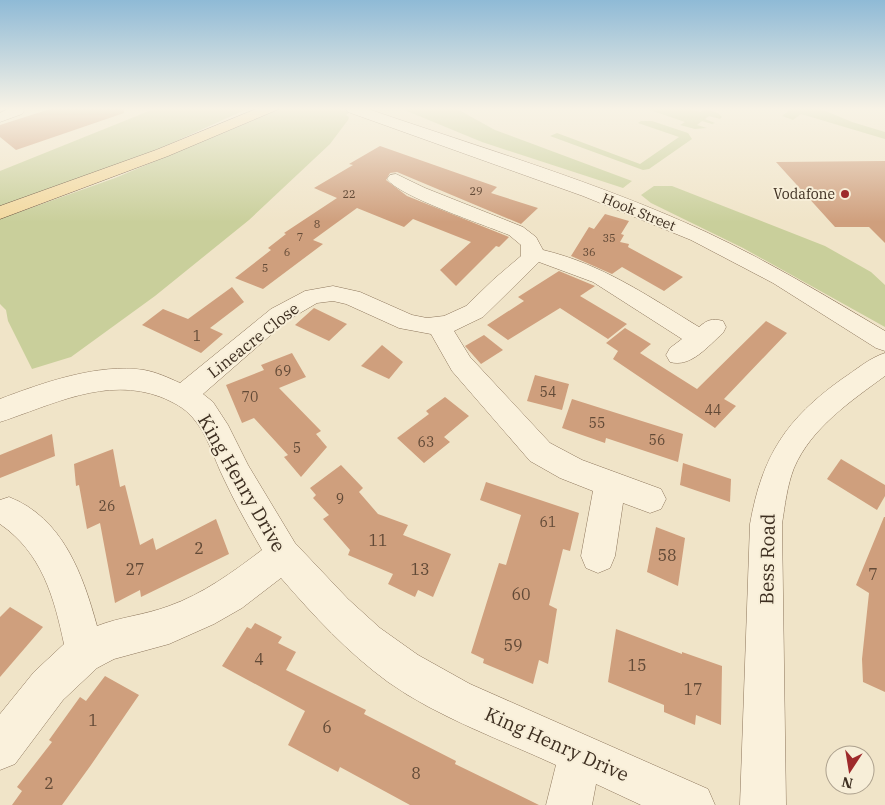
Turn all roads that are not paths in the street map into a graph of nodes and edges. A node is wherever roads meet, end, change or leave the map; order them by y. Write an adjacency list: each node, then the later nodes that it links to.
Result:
1 (176, 147): 4 (main road)
2 (455, 147): 7 (street, Hook Street)
3 (396, 178): 5 (street)
4 (0, 213)
5 (534, 254): 6 (street, Lineacre Close); 8 (street)
6 (440, 326): 10 (street, Lineacre Close); 12 (street)
7 (885, 342)
8 (679, 355)
9 (885, 363): 22 (street, Bess Road)
10 (184, 395): 11 (street, King Henry Drive); 15 (street, King Henry Drive)
11 (0, 411)
12 (610, 483): 13 (street); 16 (street)
13 (650, 499)
14 (9, 512): 17 (street)
15 (282, 555): 17 (street); 19 (street, King Henry Drive)
16 (598, 556)
17 (85, 652): 18 (street)
18 (0, 749)
19 (580, 755): 20 (street); 21 (street, King Henry Drive)
20 (569, 805)
21 (692, 805)
22 (763, 805)

